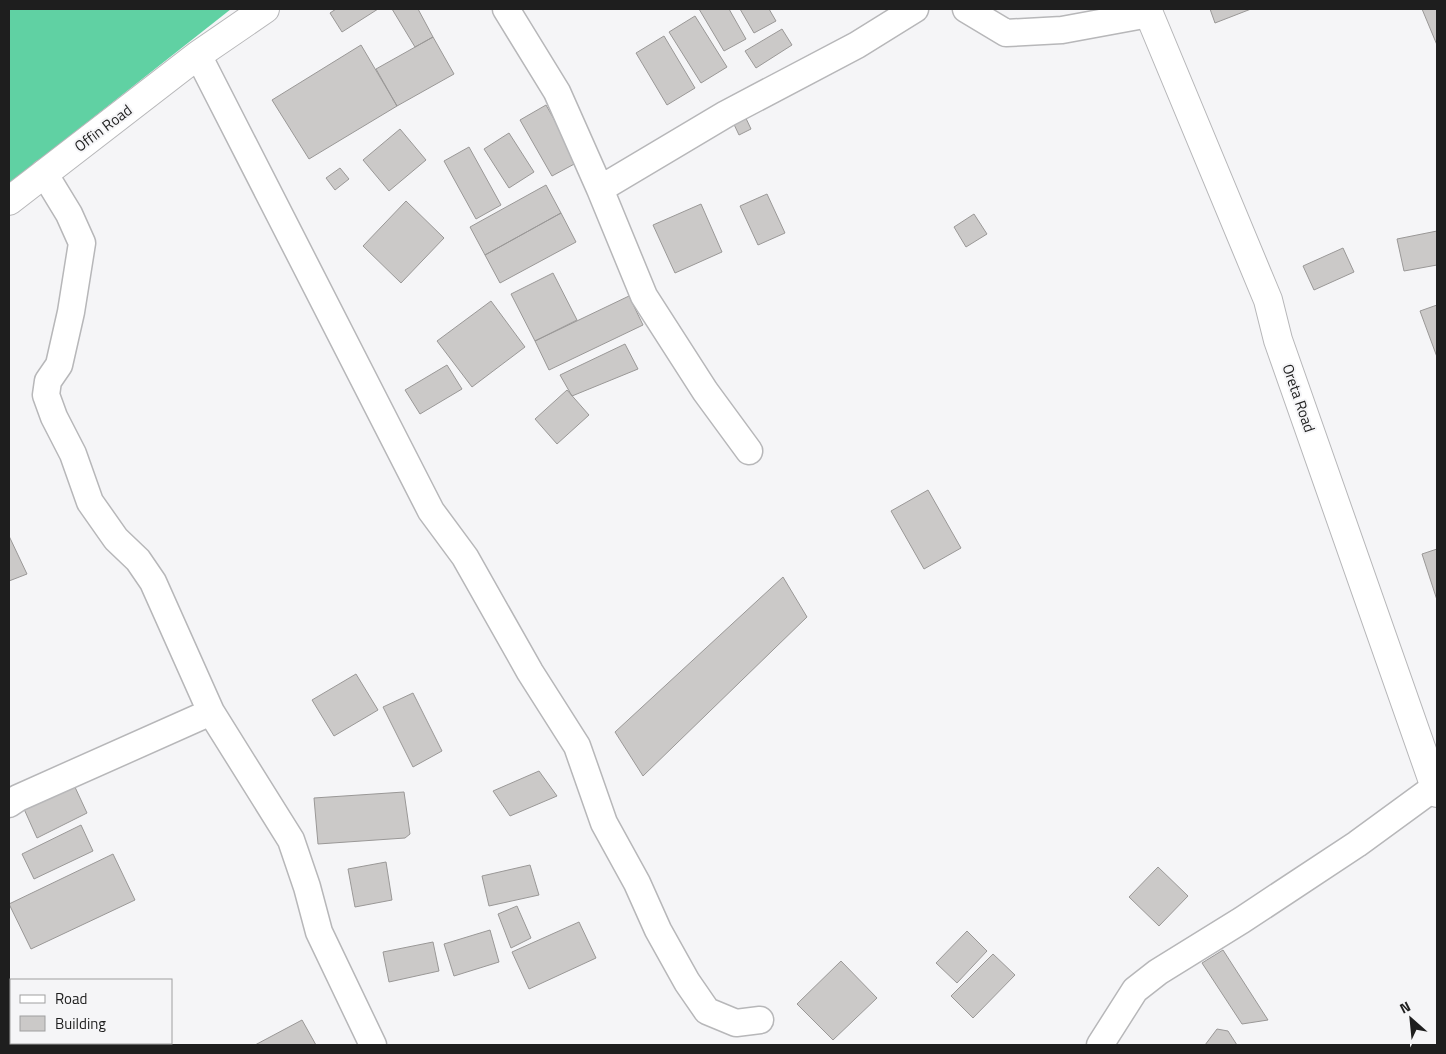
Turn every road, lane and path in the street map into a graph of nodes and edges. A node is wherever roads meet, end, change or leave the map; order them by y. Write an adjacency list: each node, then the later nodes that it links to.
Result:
1 (265, 9): 6 (street, Offin Road)
2 (506, 9): 8 (street)
3 (915, 9): 8 (street)
4 (966, 9): 5 (street)
5 (1148, 12): 12 (street, Oreta Road)
6 (198, 55): 7 (street, Offin Road); 14 (street)
7 (44, 173): 9 (street, Offin Road); 11 (street)
8 (600, 189): 10 (street)
9 (9, 201)
10 (748, 451)
11 (211, 712): 13 (street); 15 (street)
12 (1436, 790): 16 (street)
13 (9, 804)
14 (760, 1020)
15 (373, 1045)
16 (1100, 1045)

